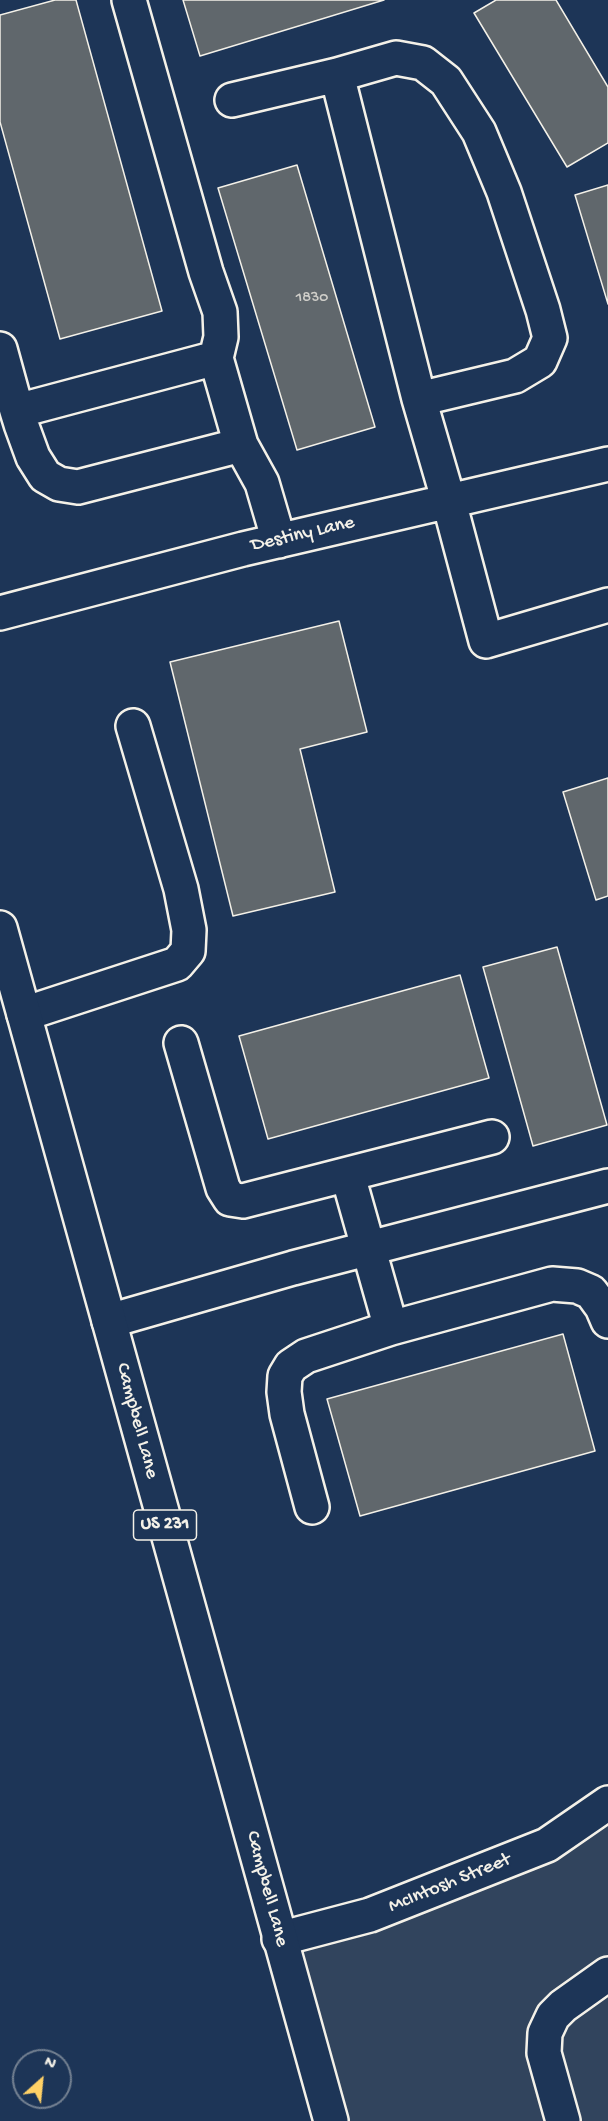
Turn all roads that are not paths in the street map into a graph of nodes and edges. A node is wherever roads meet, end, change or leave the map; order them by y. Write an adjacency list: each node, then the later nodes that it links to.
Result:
1 (129, 0): 5 (main road)
2 (337, 75): 3 (main road); 6 (main road); 6 (main road)
3 (232, 100)
4 (0, 348): 7 (main road)
5 (216, 358): 7 (main road); 8 (main road)
6 (419, 399): 10 (main road)
7 (17, 411): 8 (main road)
8 (241, 444): 11 (main road)
9 (608, 464): 10 (main road, Destiny Lane)
10 (449, 502): 11 (main road, Destiny Lane); 12 (main road)
11 (279, 541): 13 (main road, Destiny Lane)
12 (608, 606)
13 (0, 613)
14 (133, 726): 16 (main road)
15 (0, 928): 16 (main road, Campbell Lane / US 231)
16 (24, 1014): 22 (main road, Campbell Lane / US 231)
17 (181, 1043): 19 (main road)
18 (492, 1137): 19 (main road)
19 (348, 1176): 21 (main road)
20 (608, 1186): 21 (main road)
21 (369, 1249): 22 (main road); 24 (main road)
22 (109, 1321): 27 (main road, Campbell Lane / US 231)
23 (608, 1321): 24 (main road)
24 (391, 1328): 25 (main road)
25 (312, 1507)
26 (608, 1803): 27 (main road, McIntosh Street)
27 (279, 1939): 29 (main road, Campbell Lane / US 231)
28 (608, 1974): 30 (main road)
29 (331, 2121)
30 (563, 2121)

